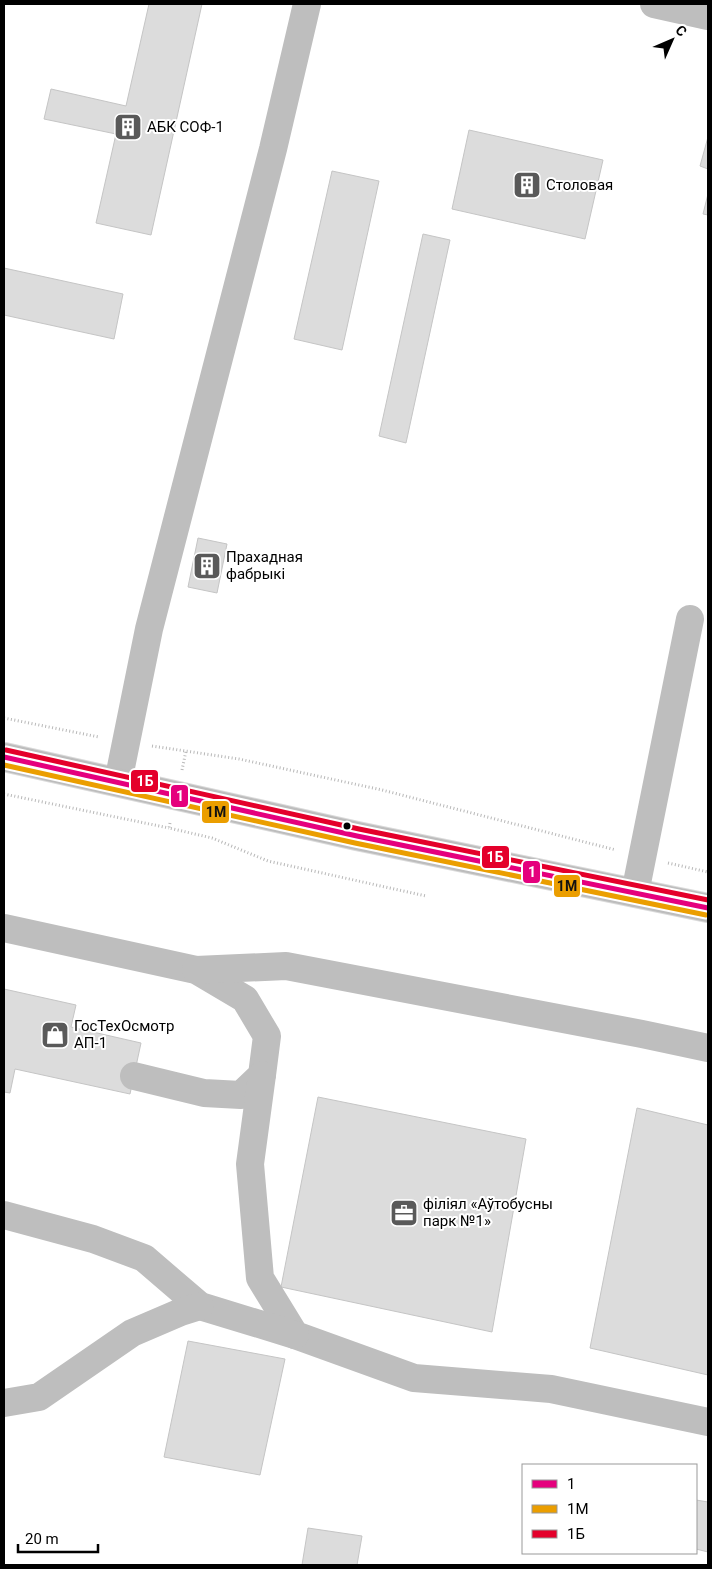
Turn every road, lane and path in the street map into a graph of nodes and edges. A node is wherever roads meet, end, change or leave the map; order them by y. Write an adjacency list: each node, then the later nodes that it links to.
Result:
1 (307, 4): 6 (lane)
2 (654, 4): 3 (lane)
3 (708, 16)
4 (690, 619): 13 (lane)
5 (4, 718): 6 (path)
6 (127, 743): 7 (path); 9 (lane)
7 (186, 751): 11 (path); 13 (path)
8 (4, 756): 9 (main road)
9 (118, 782): 11 (main road)
10 (4, 794): 12 (path)
11 (176, 795): 12 (path); 15 (main road)
12 (169, 828): 16 (path)
13 (642, 857): 14 (path); 15 (lane)
14 (708, 872)
15 (635, 893): 17 (main road)
16 (426, 896)
17 (708, 908)
18 (4, 928): 19 (lane)
19 (196, 970): 20 (lane); 21 (lane)
20 (708, 1048)
21 (262, 1075): 22 (lane); 25 (lane)
22 (134, 1076)
23 (4, 1215): 24 (lane)
24 (200, 1306): 25 (lane); 26 (lane)
25 (295, 1335): 27 (lane)
26 (4, 1403)
27 (708, 1422)

